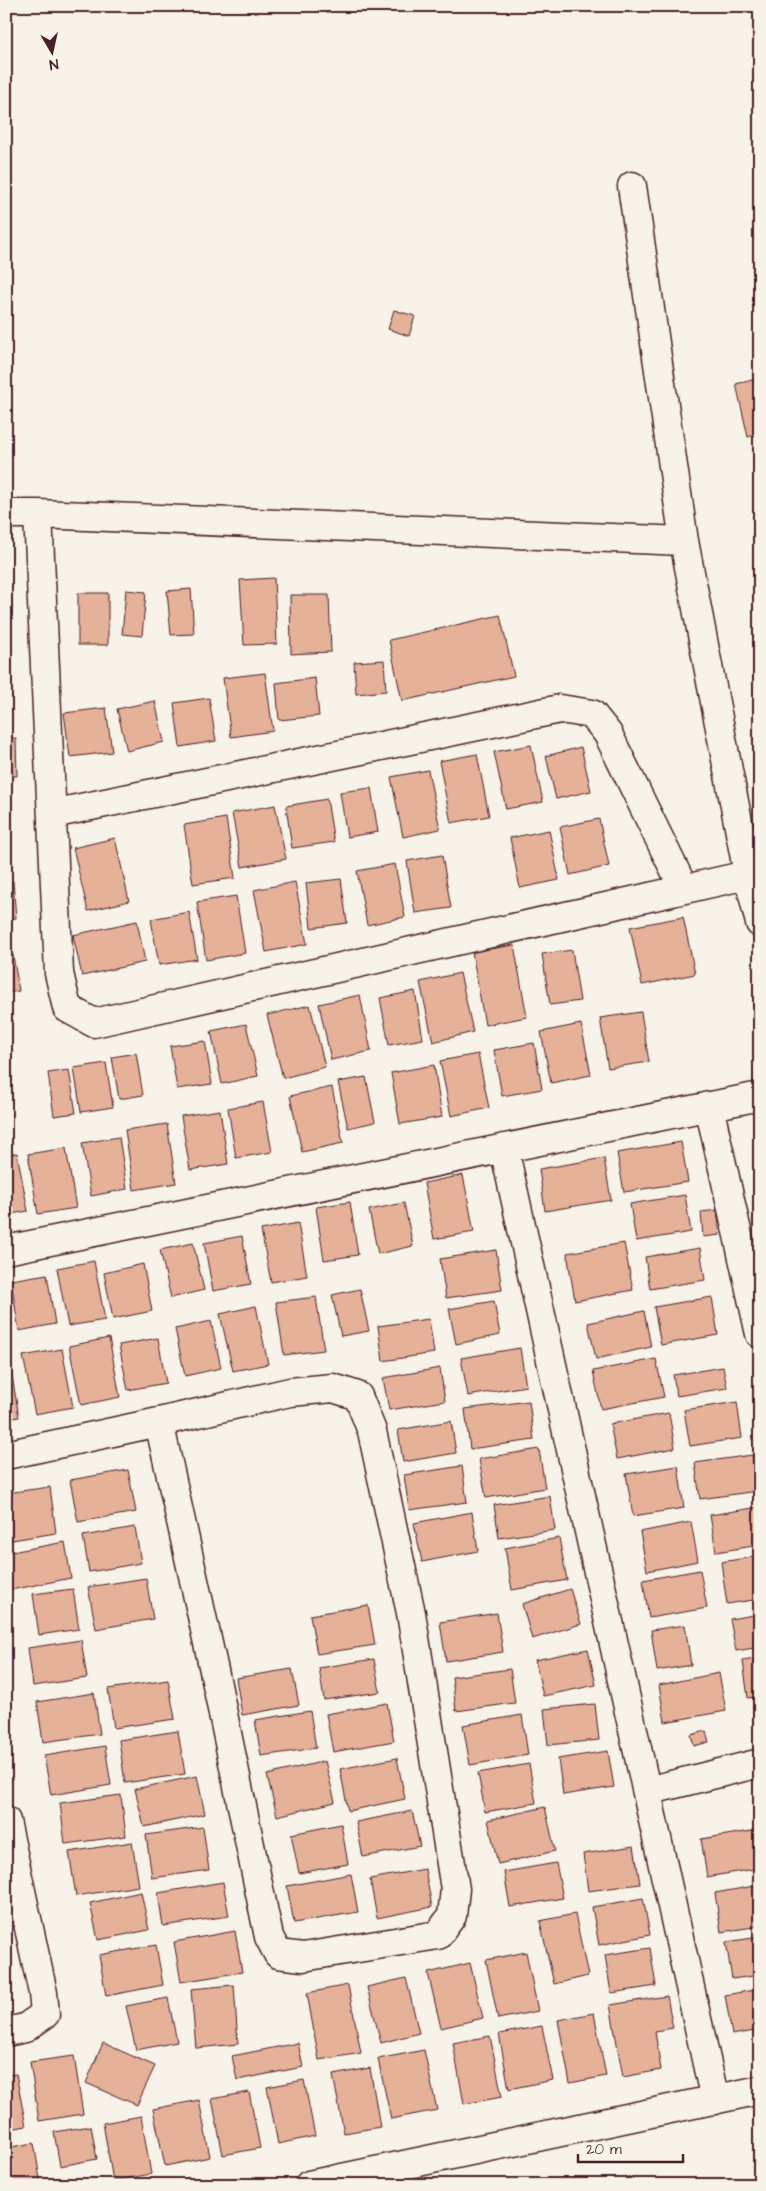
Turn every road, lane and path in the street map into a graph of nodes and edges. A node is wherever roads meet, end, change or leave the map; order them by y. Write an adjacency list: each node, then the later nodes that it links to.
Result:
1 (632, 186): 4 (street)
2 (6, 514): 3 (street)
3 (38, 514): 4 (street); 5 (street)
4 (684, 541): 6 (street)
5 (52, 814): 7 (street); 7 (street)
6 (754, 873): 7 (street); 8 (street)
7 (684, 889)
8 (760, 923)
9 (760, 1096): 10 (street)
10 (709, 1106): 11 (street); 13 (street)
11 (504, 1148): 12 (street); 17 (street)
12 (6, 1250)
13 (760, 1334)
14 (159, 1422): 14 (street); 15 (street)
15 (6, 1454)
16 (760, 1763): 17 (street)
17 (647, 1790): 21 (street)
18 (6, 1822): 19 (street)
19 (6, 2032)
20 (760, 2090): 21 (street)
21 (715, 2100): 22 (street)
22 (370, 2179): 23 (street)
23 (309, 2185)

